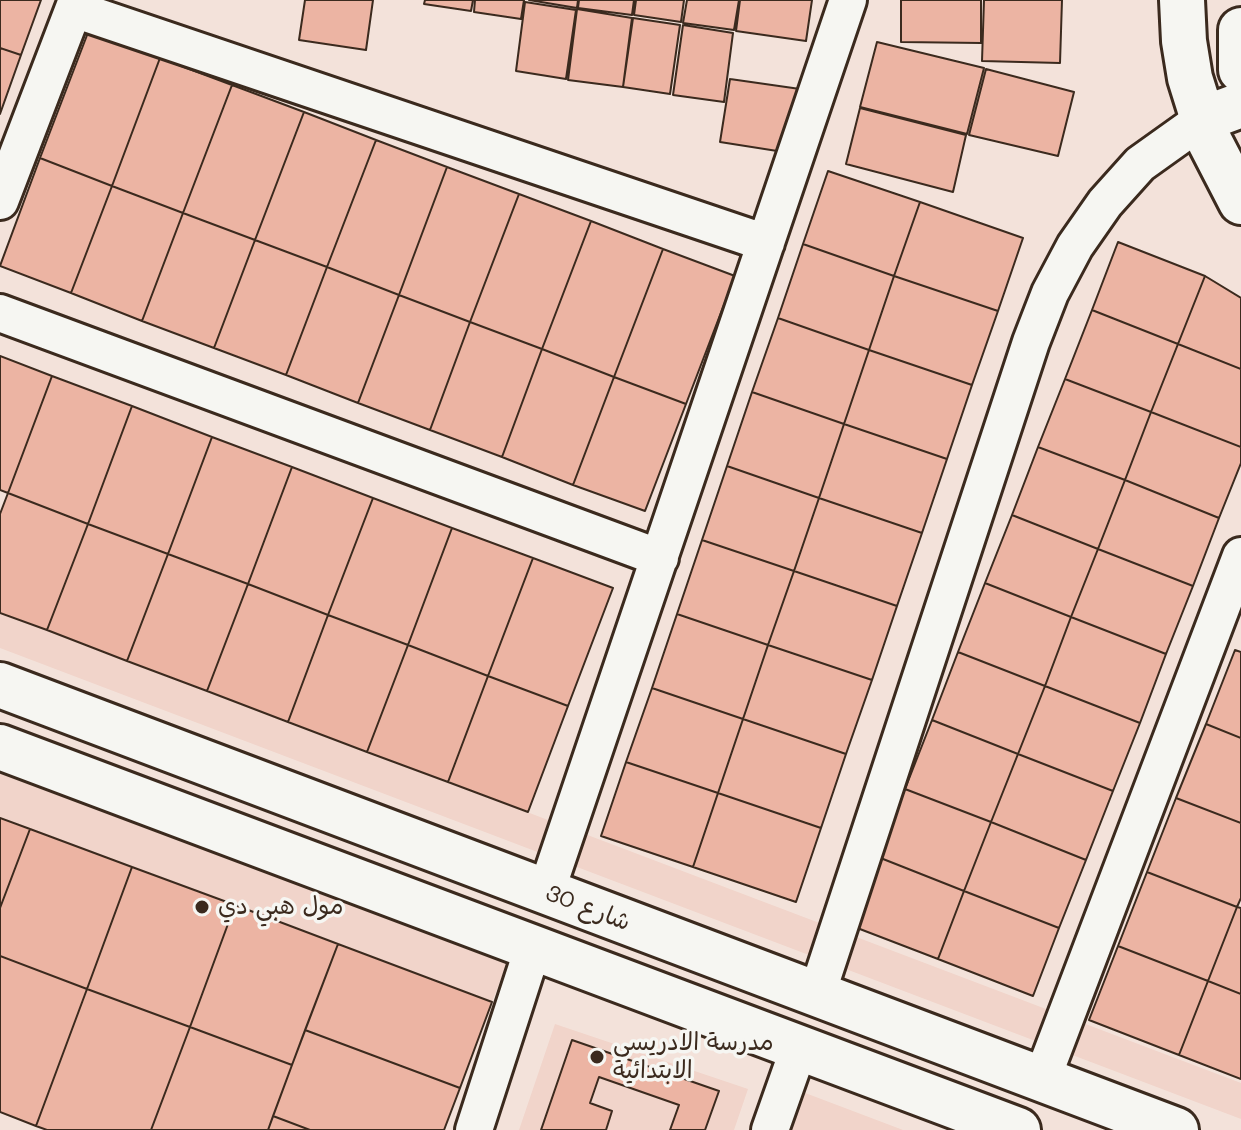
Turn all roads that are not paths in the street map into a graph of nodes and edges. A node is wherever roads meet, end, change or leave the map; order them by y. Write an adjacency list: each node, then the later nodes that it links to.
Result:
1 (848, 0): 9 (street)
2 (1182, 0): 6 (street)
3 (75, 5): 7 (street); 9 (street)
4 (1241, 30): 5 (street)
5 (1241, 70)
6 (1222, 112): 8 (street); 17 (street)
7 (3, 184)
8 (1241, 202)
9 (766, 243): 12 (street)
10 (0, 313): 12 (street)
11 (1241, 556): 19 (street)
12 (660, 558): 15 (street)
13 (0, 685): 15 (street, شارع 30)
14 (0, 747): 16 (street)
15 (553, 895): 16 (street); 17 (street, شارع 30)
16 (533, 948): 18 (street); 20 (street)
17 (817, 994): 19 (street, شارع 30)
18 (799, 1048): 21 (street); 22 (street)
19 (1042, 1079): 23 (street, شارع 30)
20 (474, 1130)
21 (770, 1130)
22 (1018, 1130)
23 (1176, 1130)

